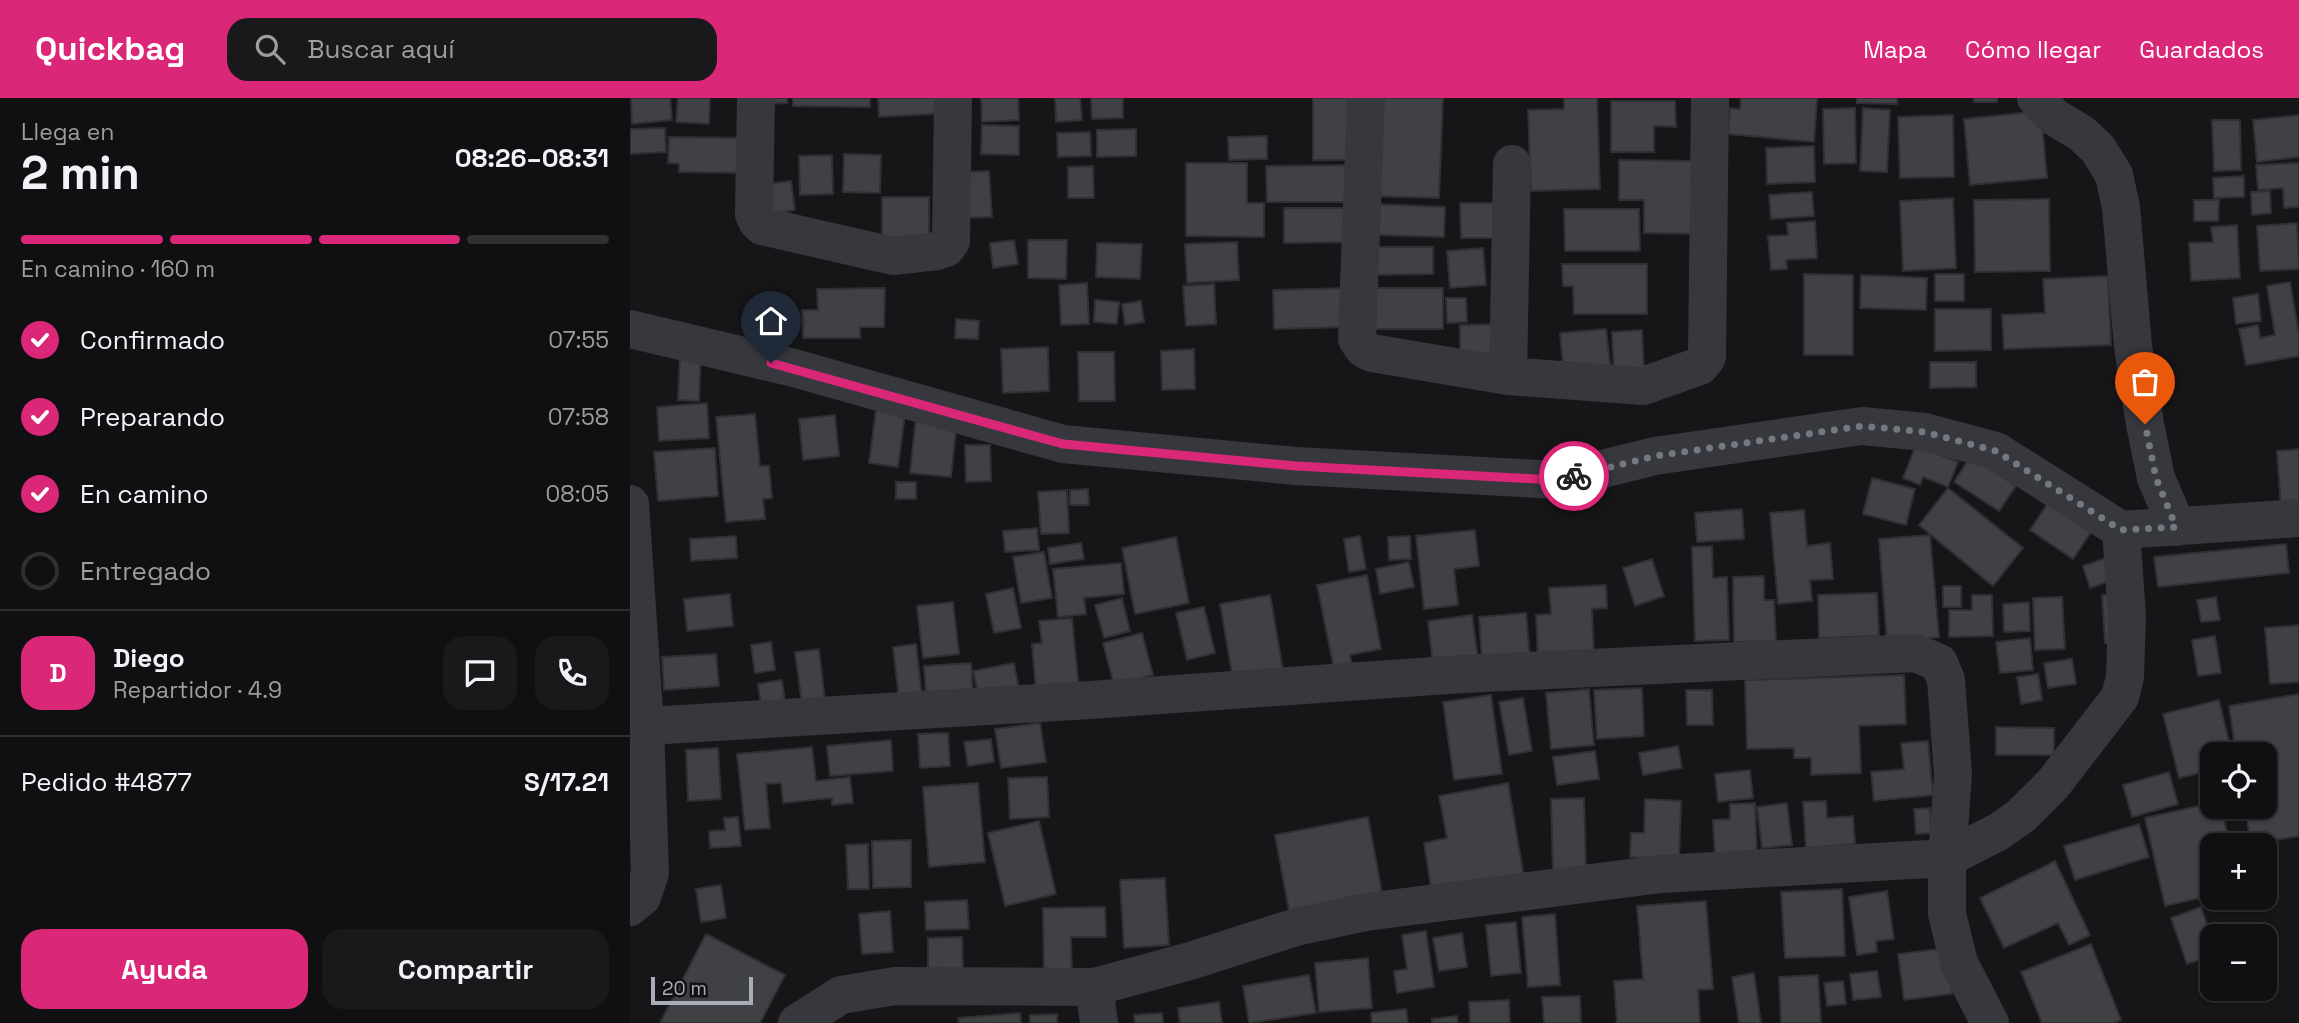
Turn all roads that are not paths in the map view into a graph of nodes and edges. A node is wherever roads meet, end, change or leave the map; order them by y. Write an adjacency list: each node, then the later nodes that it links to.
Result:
1 (756, 98): 2 (street)
2 (953, 98)
3 (1366, 98): 8 (street)
4 (1710, 98): 8 (street)
5 (2036, 98): 11 (street)
6 (1512, 164): 8 (street)
7 (630, 329): 12 (street)
8 (1508, 376)
9 (630, 504): 13 (street)
10 (2299, 518): 11 (street)
11 (2176, 527): 12 (street)
12 (2121, 530): 14 (street)
13 (637, 726): 14 (street); 15 (street)
14 (1947, 858): 16 (street); 18 (street)
15 (630, 908)
16 (1096, 1005): 17 (street)
17 (797, 1023)
18 (1990, 1023)

